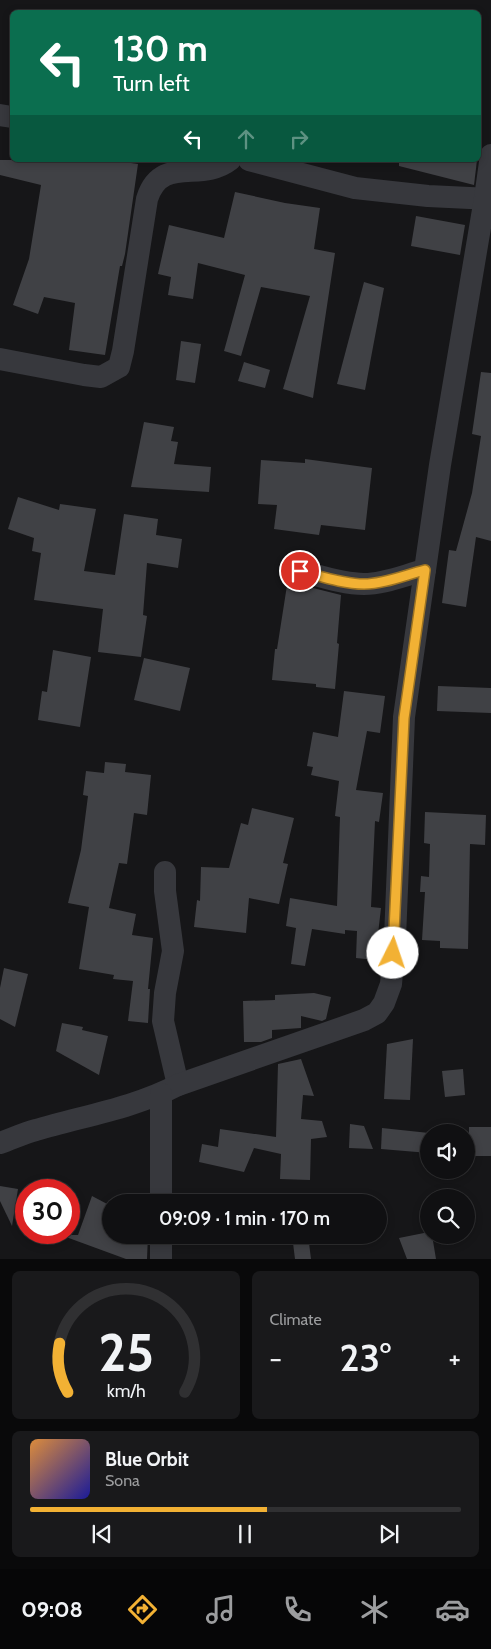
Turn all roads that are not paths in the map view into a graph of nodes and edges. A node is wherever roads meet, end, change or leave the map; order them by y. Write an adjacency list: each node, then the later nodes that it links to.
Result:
1 (491, 155): 4 (street)
2 (228, 162): 5 (street)
3 (256, 162): 4 (street)
4 (488, 198): 6 (street)
5 (0, 359)
6 (425, 570): 7 (street); 9 (street)
7 (300, 571)
8 (165, 872): 9 (street)
9 (170, 1090): 10 (street); 11 (street)
10 (0, 1144)
11 (162, 1194)
12 (161, 1244): 13 (street)
13 (161, 1259)

